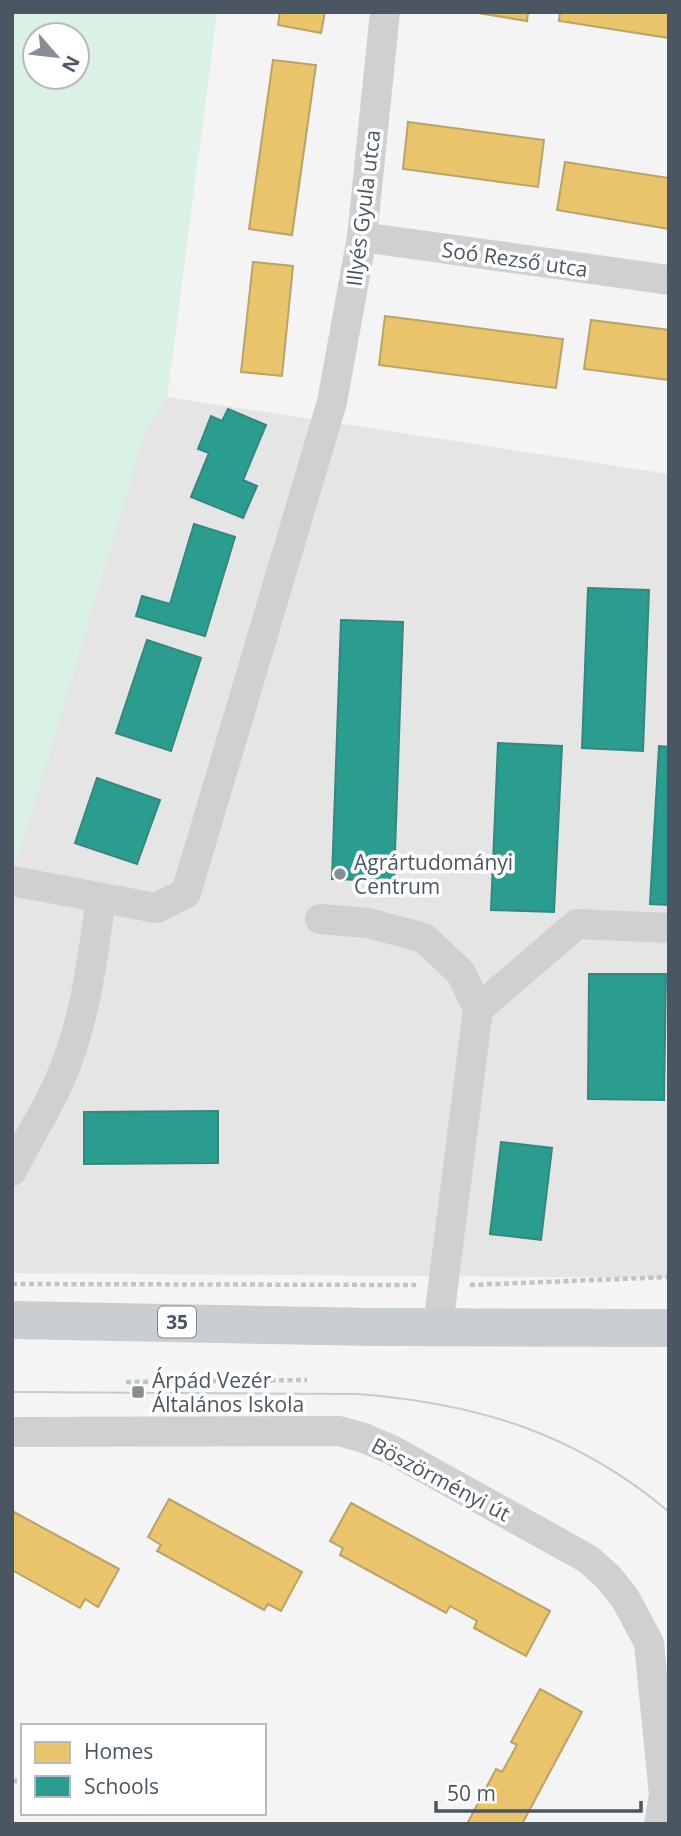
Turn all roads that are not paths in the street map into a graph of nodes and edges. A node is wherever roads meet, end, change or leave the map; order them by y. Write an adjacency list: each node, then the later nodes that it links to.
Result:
1 (385, 12): 2 (street, Illyés Gyula utca)
2 (362, 237): 3 (street, Soó Rezső utca); 5 (street, Illyés Gyula utca)
3 (669, 280)
4 (12, 881): 5 (street, Illyés Gyula utca)
5 (102, 898): 9 (street)
6 (320, 919): 8 (street)
7 (669, 928): 8 (street)
8 (478, 1009): 11 (street)
9 (12, 1171)
10 (12, 1320): 11 (main road, 35)
11 (438, 1326): 12 (main road, 35)
12 (669, 1328)
13 (12, 1432): 14 (street, Böszörményi út)
14 (659, 1824)

